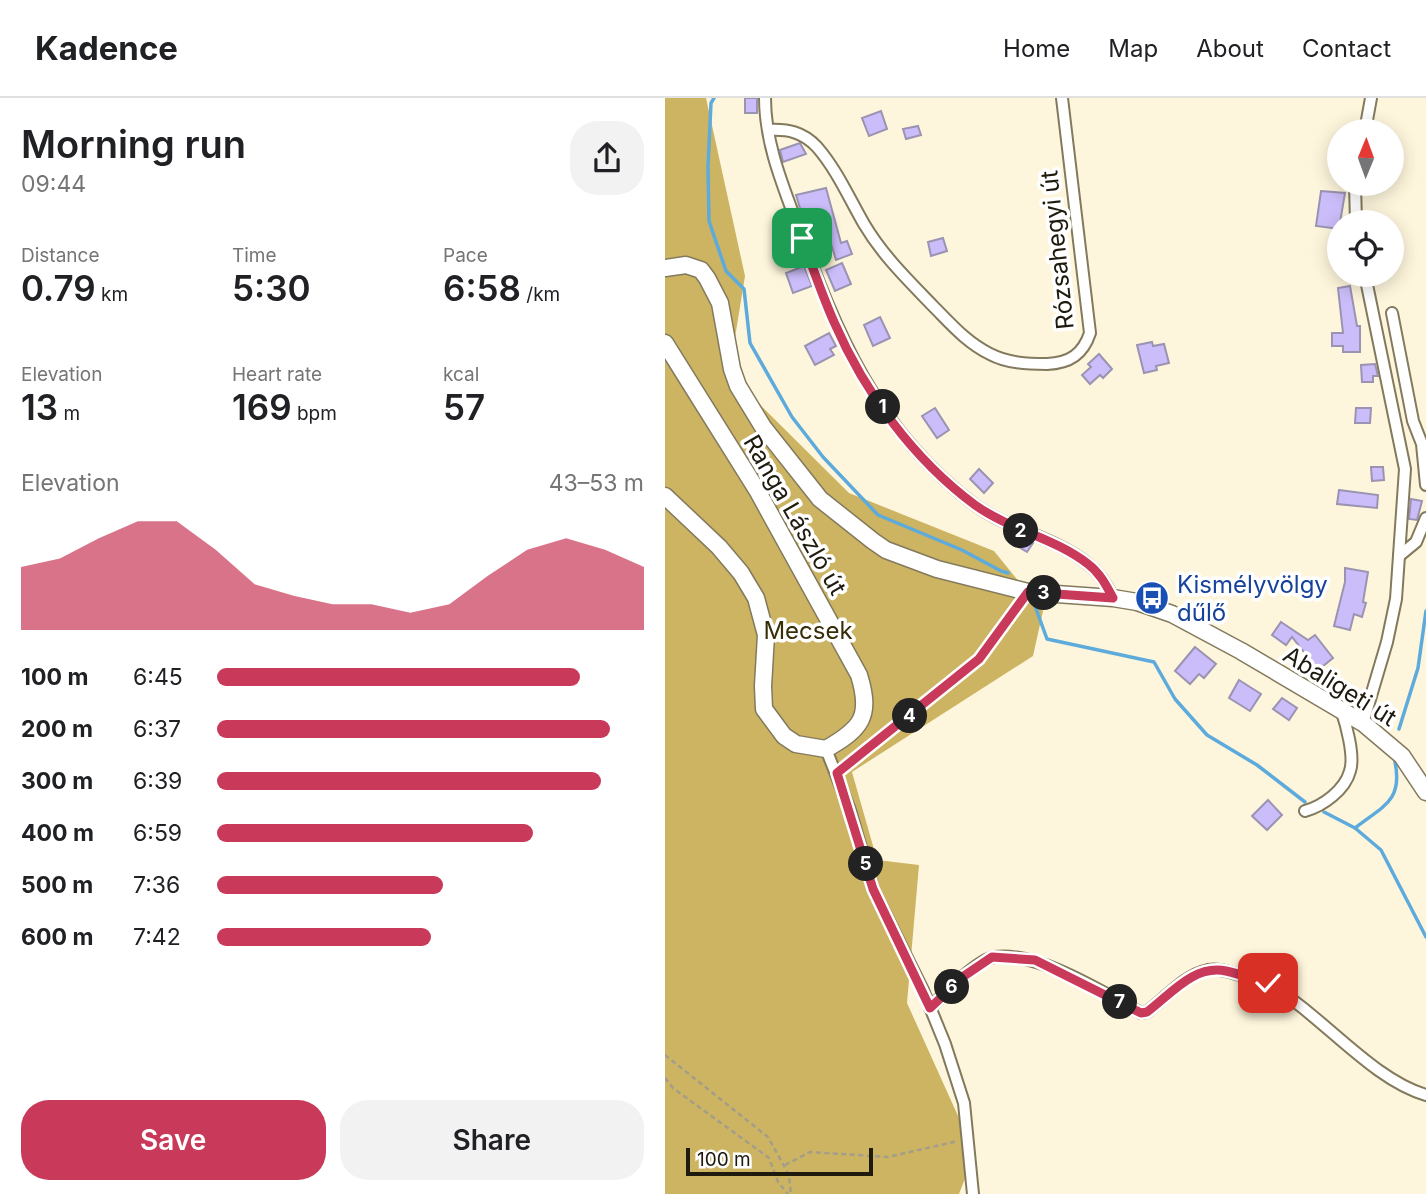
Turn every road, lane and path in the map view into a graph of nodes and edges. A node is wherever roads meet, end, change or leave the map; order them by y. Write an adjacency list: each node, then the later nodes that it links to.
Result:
1 (765, 98): 5 (street)
2 (1062, 98): 5 (street, Rózsahegyi út)
3 (1371, 98): 4 (street)
4 (1367, 119)
5 (769, 130): 15 (street)
6 (665, 268): 14 (main road, Abaligeti út)
7 (1367, 287): 13 (street)
8 (1392, 313): 10 (street)
9 (665, 343): 18 (main road, Ranga László út)
10 (1426, 485)
11 (665, 496): 18 (main road)
12 (1426, 519): 13 (street)
13 (1399, 556): 17 (street)
14 (1028, 592): 15 (main road, Abaligeti út); 19 (path)
15 (1113, 598): 16 (main road, Abaligeti út)
16 (1341, 709): 17 (main road, Abaligeti út); 21 (street)
17 (1363, 723): 20 (main road, Abaligeti út)
18 (826, 748): 19 (street)
19 (837, 773): 22 (street)
20 (1426, 792)
21 (1305, 811)
22 (930, 1008): 25 (street); 26 (street)
23 (665, 1055): 27 (path)
24 (665, 1078): 28 (path)
25 (1426, 1096)
26 (968, 1138): 27 (path); 29 (street)
27 (784, 1165): 28 (path)
28 (789, 1194)
29 (974, 1194)

